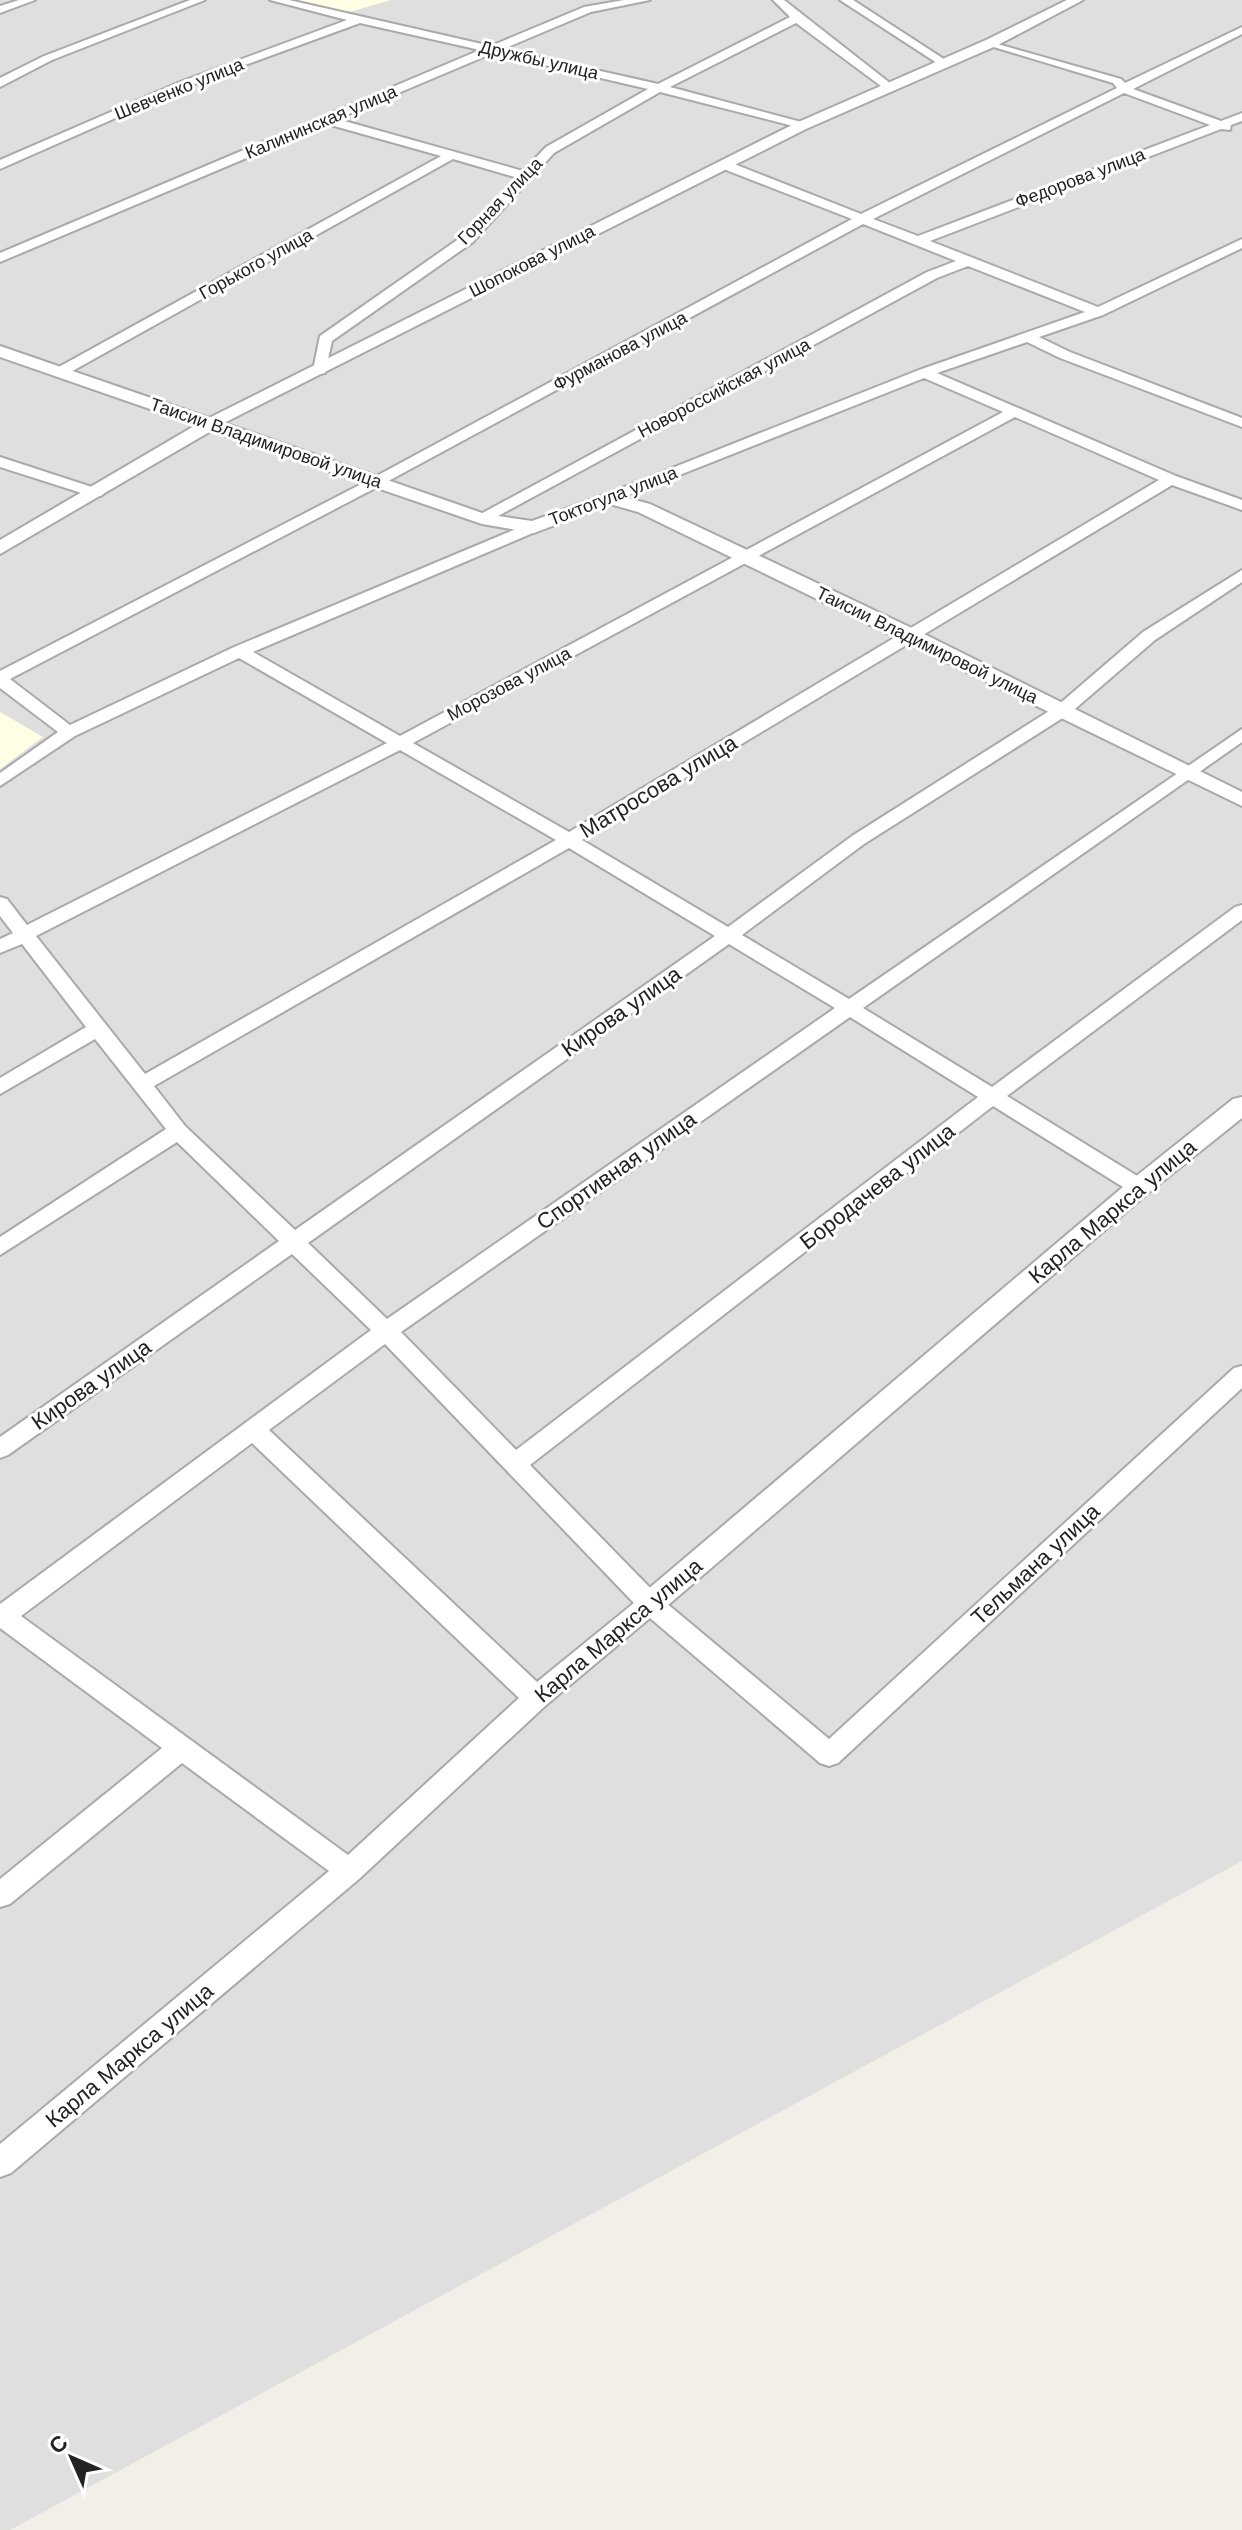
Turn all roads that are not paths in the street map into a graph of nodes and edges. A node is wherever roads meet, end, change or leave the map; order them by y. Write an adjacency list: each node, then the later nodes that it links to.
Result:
1 (30, 0): 8 (street)
2 (200, 0): 15 (street)
3 (275, 0): 9 (street, Дружбы улица)
4 (645, 0): 13 (street, Калининская улица)
5 (778, 0): 10 (street)
6 (845, 0): 14 (street)
7 (1077, 0): 12 (street, Шопокова улица)
8 (0, 10)
9 (361, 18): 13 (street, Дружбы улица); 25 (street, Шевченко улица)
10 (797, 18): 16 (street); 17 (street, Горная улица)
11 (1242, 30): 18 (street, Фурманова улица)
12 (991, 43): 14 (street, Шопокова улица); 18 (street)
13 (491, 49): 17 (street, Дружбы улица); 20 (street, Калининская улица)
14 (944, 63): 16 (street, Шопокова улица)
15 (0, 83)
16 (889, 87): 22 (street, Шопокова улица)
17 (659, 88): 22 (street, Дружбы улица); 27 (street, Горная улица)
18 (1125, 90): 21 (street); 28 (street, Фурманова улица)
19 (1242, 117): 21 (street, Федорова улица)
20 (326, 120): 24 (street); 31 (street, Калининская улица)
21 (1219, 125): 23 (street); 29 (street, Федорова улица)
22 (801, 126): 26 (street, Шопокова улица)
23 (1242, 133)
24 (450, 156): 27 (street); 37 (street, Горького улица)
25 (0, 165)
26 (725, 165): 28 (street); 36 (street, Шопокова улица)
27 (526, 176): 36 (street, Горная улица)
28 (862, 219): 29 (street); 46 (street, Фурманова улица)
29 (918, 241): 32 (street)
30 (1242, 243): 33 (street, Токтогула улица)
31 (0, 258)
32 (968, 261): 33 (street); 50 (street, Новороссийская улица)
33 (1098, 312): 34 (street, Токтогула улица)
34 (1028, 337): 38 (street, Токтогула улица); 41 (street)
35 (0, 351): 37 (street, Таисии Владимировой улица)
36 (320, 370): 43 (street, Шопокова улица)
37 (62, 371): 43 (street, Таисии Владимировой улица)
38 (924, 373): 40 (street); 48 (street, Токтогула улица)
39 (1242, 404): 41 (street)
40 (1014, 412): 45 (street); 53 (street, Морозова улица)
41 (1223, 416): 42 (street)
42 (1242, 423)
43 (210, 424): 46 (street, Таисии Владимировой улица); 47 (street, Шопокова улица)
44 (0, 462): 47 (street)
45 (1171, 479): 49 (street); 55 (street, Матросова улица)
46 (376, 482): 50 (street, Таисии Владимировой улица); 57 (street, Фурманова улица)
47 (96, 493): 52 (street, Шопокова улица)
48 (609, 498): 51 (street, Токтогула улица); 53 (street, Таисии Владимировой улица)
49 (1242, 505)
50 (482, 519): 51 (street, Таисии Владимировой улица)
51 (534, 527): 56 (street, Токтогула улица)
52 (1, 546)
53 (744, 558): 55 (street, Таисии Владимировой улица); 61 (street, Морозова улица)
54 (1242, 575): 58 (street, Кирова улица)
55 (911, 635): 58 (street, Таисии Владимировой улица); 65 (street, Матросова улица)
56 (240, 651): 59 (street, Токтогула улица); 61 (street)
57 (0, 679): 59 (street)
58 (1063, 710): 62 (street, Таисии Владимировой улица); 69 (street, Кирова улица)
59 (69, 732): 63 (street, Токтогула улица)
60 (1242, 734): 62 (street, Спортивная улица)
61 (398, 744): 65 (street); 68 (street, Морозова улица)
62 (1185, 774): 64 (street, Таисии Владимировой улица); 71 (street, Спортивная улица)
63 (0, 781)
64 (1242, 800)
65 (569, 840): 69 (street); 73 (street, Матросова улица)
66 (0, 903): 68 (street)
67 (1242, 911): 75 (street, Бородачева улица)
68 (23, 934): 70 (street, Морозова улица); 72 (street)
69 (728, 936): 71 (street); 79 (street, Кирова улица)
70 (0, 947)
71 (848, 1007): 75 (street); 81 (street, Спортивная улица)
72 (97, 1029): 73 (street); 74 (street)
73 (141, 1085): 77 (street)
74 (0, 1087)
75 (993, 1096): 78 (street); 85 (street, Бородачева улица)
76 (1242, 1105): 78 (street, Карла Маркса улица)
77 (178, 1131): 79 (street); 80 (street)
78 (1139, 1187): 86 (street, Карла Маркса улица)
79 (294, 1240): 81 (street); 84 (street, Кирова улица)
80 (0, 1247)
81 (386, 1331): 83 (street, Спортивная улица); 85 (street)
82 (1242, 1374): 86 (street, Тельмана улица)
83 (254, 1430): 87 (street, Спортивная улица); 88 (street)
84 (0, 1449)
85 (515, 1464): 86 (street)
86 (650, 1604): 88 (street, Карла Маркса улица)
87 (1, 1617): 89 (street)
88 (536, 1698): 90 (street, Карла Маркса улица)
89 (181, 1748): 90 (street); 91 (street)
90 (349, 1871): 92 (street, Карла Маркса улица)
91 (0, 1895)
92 (0, 2163)

